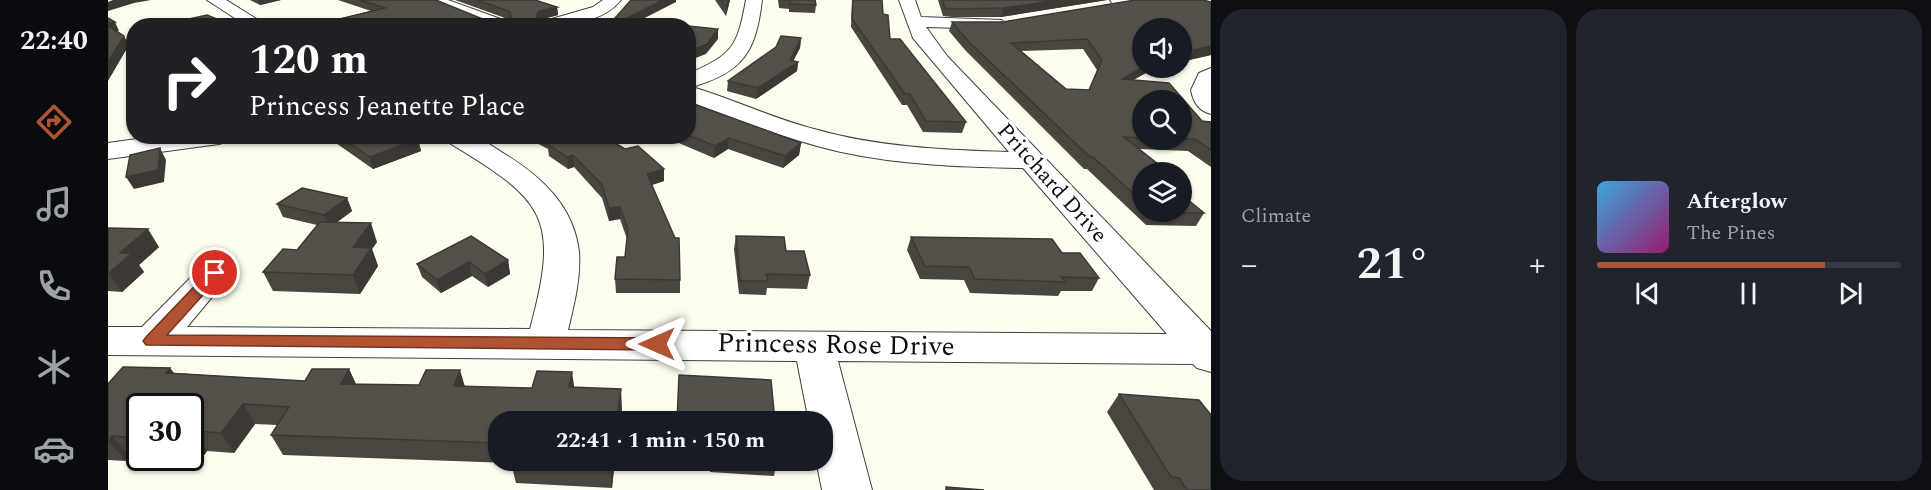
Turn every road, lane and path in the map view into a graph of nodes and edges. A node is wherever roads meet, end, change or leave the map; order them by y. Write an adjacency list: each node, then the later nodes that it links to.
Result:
1 (215, 0): 6 (street)
2 (433, 0): 7 (street)
3 (614, 0): 8 (street)
4 (754, 0): 11 (street)
5 (911, 11): 9 (street); 17 (street, Pritchard Drive)
6 (246, 18)
7 (481, 18)
8 (573, 18)
9 (1013, 22)
10 (1211, 74): 13 (street)
11 (696, 78)
12 (696, 96): 17 (street)
13 (1211, 107)
14 (164, 144): 16 (street)
15 (468, 144): 21 (street)
16 (108, 152)
17 (1029, 160): 23 (street, Pritchard Drive)
18 (215, 273): 20 (street)
19 (108, 341): 20 (street, Princess Rose Drive)
20 (152, 341): 21 (street, Princess Rose Drive)
21 (546, 343): 22 (street, Princess Rose Drive)
22 (814, 345): 23 (street, Princess Rose Drive); 24 (street)
23 (1207, 353)
24 (848, 490)

